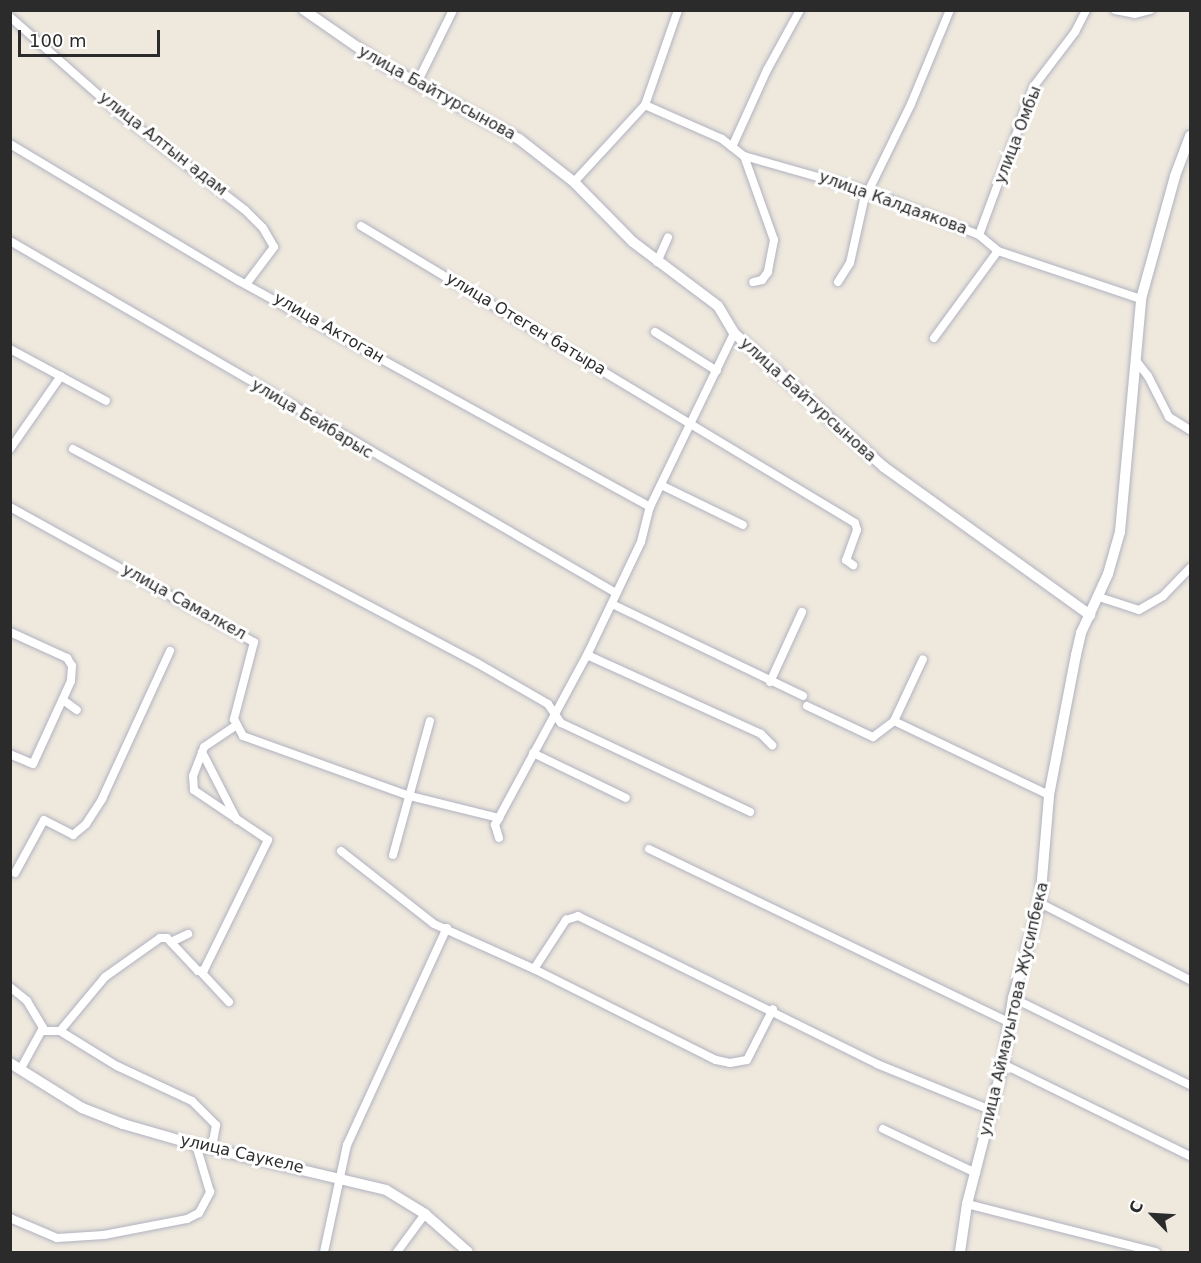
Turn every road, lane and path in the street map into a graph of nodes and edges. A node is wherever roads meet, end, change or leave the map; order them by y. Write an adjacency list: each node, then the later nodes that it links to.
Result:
1 (304, 10): 10 (street, улица Байтурсынова)
2 (453, 10): 10 (street)
3 (678, 10): 11 (street)
4 (800, 10): 14 (street)
5 (950, 10): 17 (street)
6 (1086, 10): 19 (street, улица Омбы)
7 (1115, 10): 8 (street)
8 (1150, 10)
9 (10, 17): 26 (street, улица Алтын адам)
10 (417, 83): 16 (street, улица Байтурсынова)
11 (645, 105): 14 (street, улица Калдаякова); 16 (street)
12 (1191, 136): 27 (street, улица Аймауытова Жусипбека)
13 (10, 144): 26 (street, улица Актоган)
14 (732, 147): 15 (street, улица Калдаякова)
15 (744, 156): 17 (street, улица Калдаякова); 24 (street)
16 (574, 182): 23 (street, улица Байтурсынова)
17 (870, 192): 19 (street, улица Калдаякова); 25 (street)
18 (361, 226): 36 (street, улица Отеген батыра)
19 (979, 235): 22 (street, улица Калдаякова)
20 (668, 237): 23 (street)
21 (10, 242): 46 (street, улица Бейбарыс)
22 (998, 251): 27 (street, улица Калдаякова); 30 (street)
23 (657, 262): 29 (street, улица Байтурсынова)
24 (753, 282)
25 (838, 282)
26 (247, 283): 42 (street, улица Актоган)
27 (1141, 299): 32 (street, улица Аймауытова Жусипбека)
28 (655, 332): 33 (street)
29 (734, 333): 33 (street); 50 (street, улица Байтурсынова)
30 (934, 338)
31 (10, 349): 34 (street)
32 (1137, 362): 37 (street); 47 (street, улица Аймауытова Жусипбека)
33 (717, 371): 36 (street)
34 (61, 376): 35 (street); 38 (street)
35 (106, 401)
36 (690, 423): 40 (street); 44 (street, улица Отеген батыра)
37 (1191, 430)
38 (10, 449)
39 (73, 449): 60 (street)
40 (661, 484): 42 (street); 43 (street)
41 (10, 507): 63 (street, улица Самалкел)
42 (650, 507): 46 (street)
43 (743, 525)
44 (853, 565)
45 (1191, 568): 47 (street)
46 (616, 593): 48 (street)
47 (1099, 597): 50 (street, улица Аймауытова Жусипбека)
48 (612, 604): 53 (street); 55 (street)
49 (802, 612): 55 (street)
50 (1089, 615): 68 (street, улица Аймауытова Жусипбека)
51 (10, 632): 57 (street)
52 (170, 651): 78 (street)
53 (587, 655): 60 (street); 64 (street)
54 (922, 659): 62 (street)
55 (770, 682): 56 (street)
56 (803, 696)
57 (63, 700): 59 (street); 67 (street)
58 (807, 706): 62 (street)
59 (77, 710)
60 (555, 714): 66 (street); 71 (street)
61 (430, 721): 69 (street)
62 (894, 721): 68 (street)
63 (236, 726): 65 (street); 69 (street)
64 (772, 745)
65 (202, 752): 73 (street); 73 (street)
66 (533, 753): 70 (street); 72 (street)
67 (10, 754)
68 (1049, 795): 80 (street, улица Аймауытова Жусипбека)
69 (410, 796): 72 (street); 77 (street)
70 (626, 798)
71 (750, 812)
72 (498, 818): 74 (street)
73 (237, 821): 85 (street)
74 (499, 838)
75 (649, 849): 91 (street)
76 (341, 851): 81 (street)
77 (393, 855)
78 (13, 871): 79 (street)
79 (10, 882)
80 (1040, 903): 86 (street); 88 (street, улица Аймауытова Жусипбека)
81 (447, 928): 84 (street); 103 (street)
82 (188, 934): 83 (street)
83 (171, 942): 85 (street); 93 (street)
84 (534, 969): 90 (street); 90 (street)
85 (201, 972): 89 (street)
86 (1191, 980)
87 (10, 987): 92 (street)
88 (1013, 998): 91 (street, улица Аймауытова Жусипбека); 96 (street)
89 (229, 1002)
90 (773, 1009): 97 (street)
91 (1010, 1023): 94 (street, улица Аймауытова Жусипбека)
92 (43, 1031): 93 (street); 95 (street)
93 (60, 1031): 100 (street)
94 (1003, 1064): 97 (street, улица Аймауытова Жусипбека); 101 (street)
95 (15, 1067): 99 (street, улица Саукеле)
96 (1191, 1085)
97 (993, 1111): 102 (street, улица Аймауытова Жусипбека)
98 (883, 1130): 102 (street)
99 (196, 1145): 100 (street, улица Саукеле); 106 (street)
100 (212, 1148): 103 (street, улица Саукеле)
101 (1191, 1156)
102 (976, 1173): 104 (street, улица Аймауытова Жусипбека)
103 (339, 1177): 105 (street, улица Саукеле); 107 (street)
104 (967, 1204): 110 (street, улица Аймауытова Жусипбека); 111 (street)
105 (425, 1214): 108 (street); 109 (street, улица Саукеле)
106 (10, 1218)
107 (324, 1252)
108 (397, 1252)
109 (468, 1252)
110 (960, 1252)
111 (1156, 1252)

